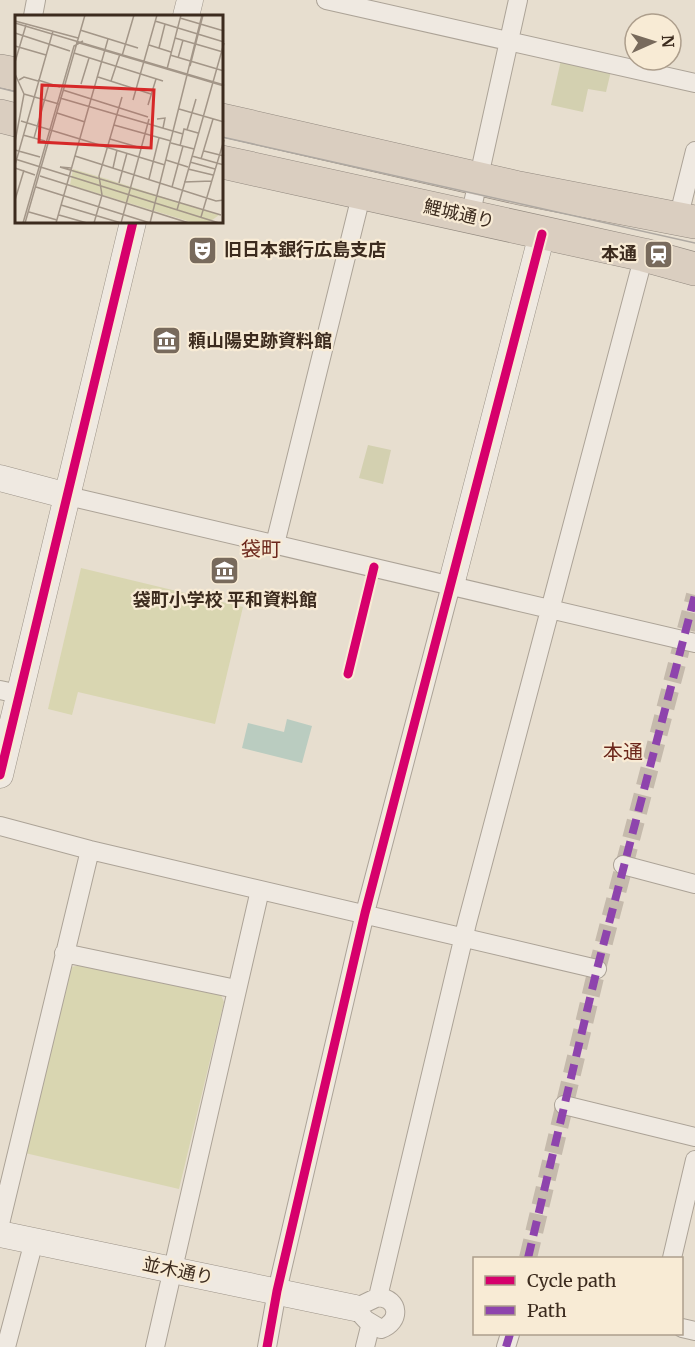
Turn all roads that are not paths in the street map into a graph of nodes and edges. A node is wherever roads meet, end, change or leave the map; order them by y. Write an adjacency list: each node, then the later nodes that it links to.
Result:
1 (36, 0): 5 (street)
2 (190, 0): 6 (street)
3 (326, 0): 7 (street)
4 (518, 0): 7 (street)
5 (33, 15)
6 (186, 15)
7 (509, 41): 10 (street); 16 (street)
8 (0, 71): 9 (highway)
9 (15, 74)
10 (695, 83)
11 (0, 116): 12 (highway)
12 (15, 120)
13 (224, 120): 16 (highway)
14 (695, 151): 19 (street)
15 (224, 162): 17 (highway, 鯉城通り)
16 (478, 178): 18 (street); 19 (highway)
17 (362, 192): 18 (highway, 鯉城通り); 26 (street)
18 (470, 217): 21 (highway, 鯉城通り)
19 (687, 220)
20 (133, 224): 25 (street)
21 (542, 234): 22 (highway, 鯉城通り); 27 (street)
22 (644, 255): 23 (highway, 鯉城通り); 28 (street)
23 (695, 269)
24 (0, 478): 25 (street)
25 (68, 496): 26 (street); 30 (street)
26 (275, 544): 27 (street)
27 (451, 585): 28 (street); 37 (street)
28 (550, 608): 29 (street); 38 (street)
29 (695, 643)
30 (9, 692): 31 (street)
31 (0, 775)
32 (0, 826): 33 (street)
33 (90, 850): 36 (street); 39 (street)
34 (623, 865): 35 (street)
35 (695, 884)
36 (260, 890): 37 (street); 41 (street)
37 (366, 913): 38 (street); 50 (street)
38 (463, 937): 40 (street); 51 (street)
39 (64, 953): 41 (street); 45 (street)
40 (597, 969)
41 (236, 989): 49 (street)
42 (564, 1105): 43 (street)
43 (695, 1137)
44 (695, 1160): 48 (street)
45 (0, 1224)
46 (0, 1234): 47 (street, 並木通り)
47 (34, 1241): 49 (street, 並木通り); 52 (street)
48 (672, 1257)
49 (172, 1270): 50 (street, 並木通り); 53 (street)
50 (277, 1292): 51 (street, 並木通り); 54 (street)
51 (368, 1309): 55 (street)
52 (6, 1347)
53 (154, 1347)
54 (267, 1347)
55 (365, 1347)

